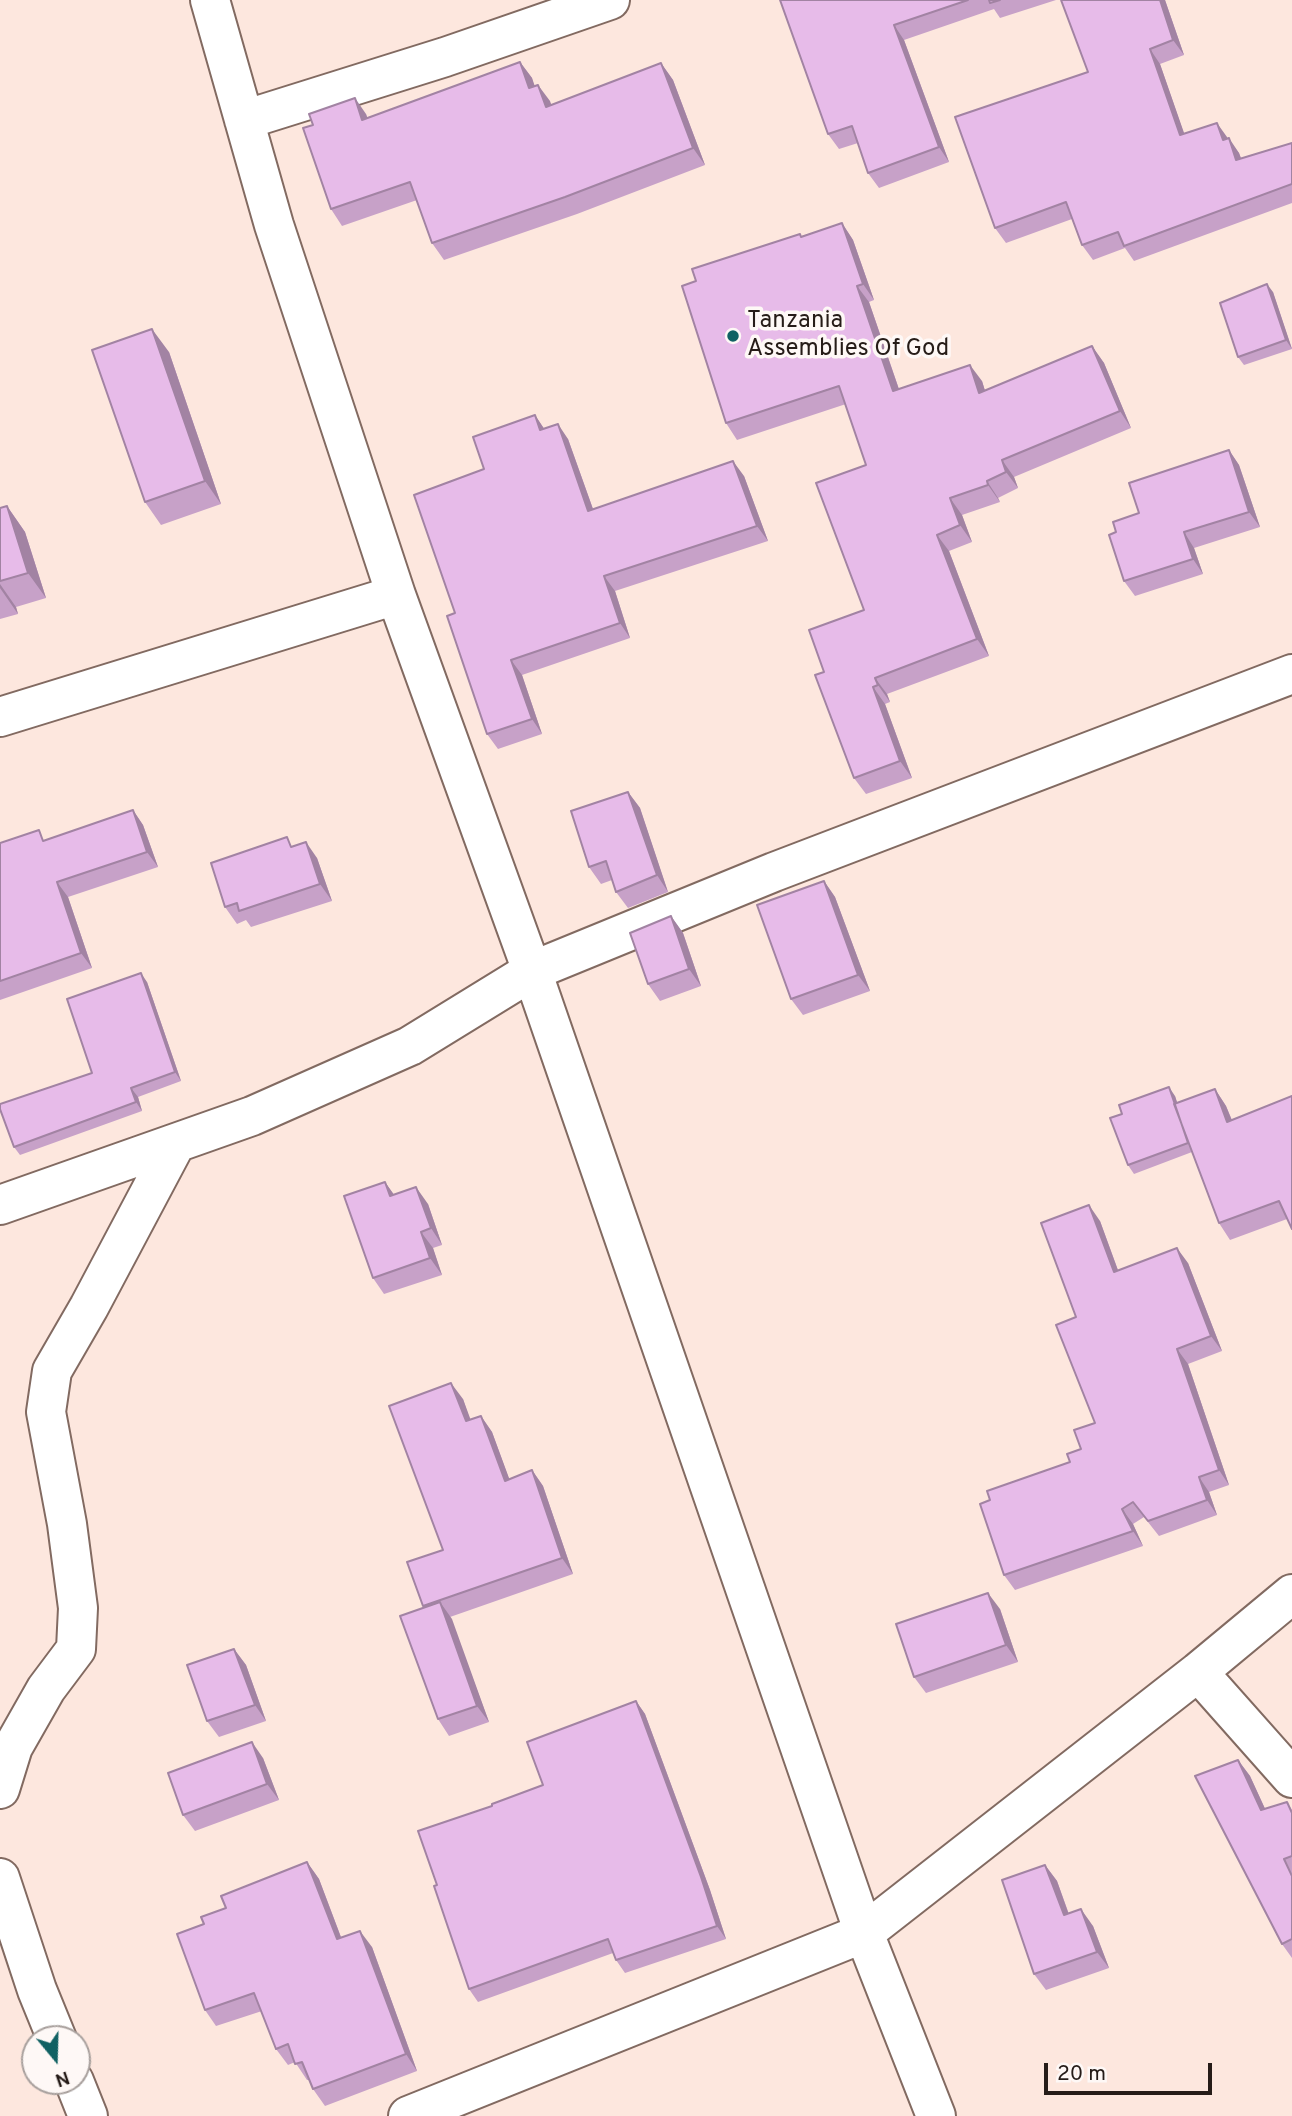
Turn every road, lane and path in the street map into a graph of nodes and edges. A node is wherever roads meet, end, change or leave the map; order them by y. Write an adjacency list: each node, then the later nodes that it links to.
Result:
1 (210, 0): 3 (street)
2 (610, 0): 3 (street)
3 (244, 120): 4 (street)
4 (397, 595): 6 (street); 7 (street)
5 (1292, 674): 7 (street)
6 (0, 716)
7 (532, 971): 8 (street); 15 (street)
8 (176, 1143): 9 (street); 13 (street)
9 (0, 1205)
10 (1292, 1594): 11 (street)
11 (1198, 1671): 12 (street); 15 (street)
12 (1292, 1778)
13 (0, 1789)
14 (0, 1878): 16 (street)
15 (864, 1933): 19 (street); 20 (street)
16 (51, 2025)
17 (80, 2095): 18 (street)
18 (88, 2116)
19 (408, 2116)
20 (936, 2116)

